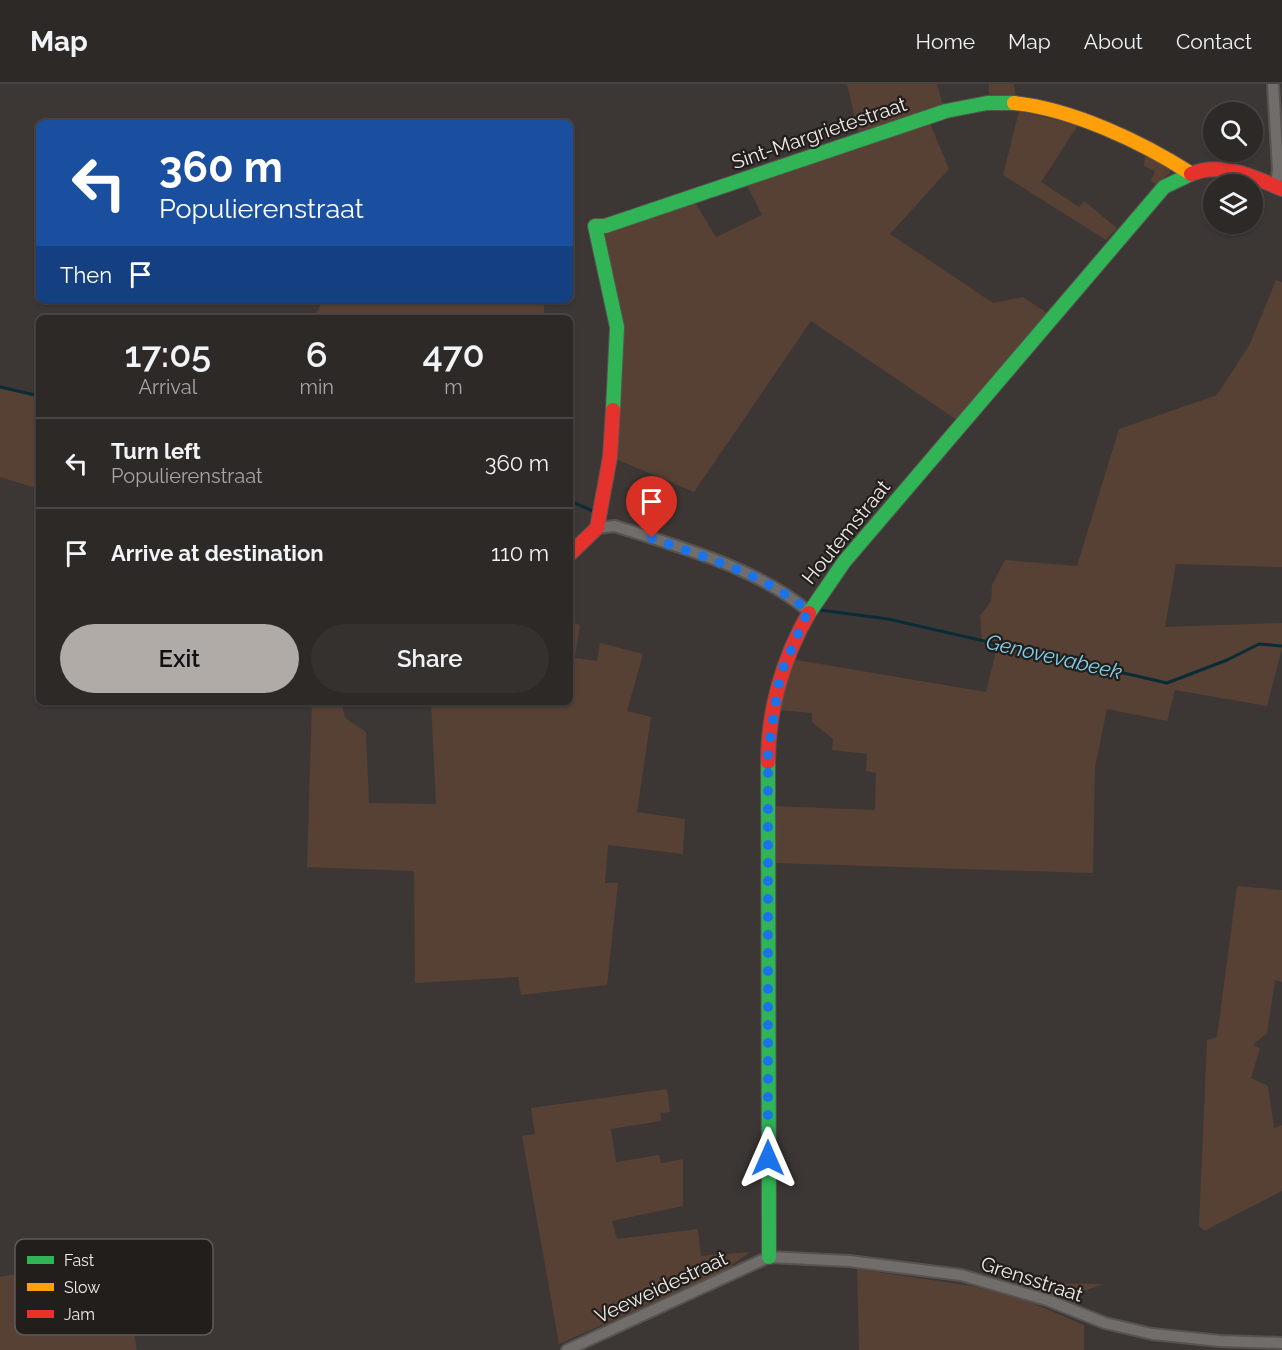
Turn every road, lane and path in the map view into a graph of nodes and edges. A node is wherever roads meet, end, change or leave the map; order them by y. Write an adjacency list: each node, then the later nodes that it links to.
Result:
1 (1273, 84): 3 (street)
2 (1190, 173): 3 (street, Houtemstraat); 4 (street, Sint-Margrietestraat); 6 (street, Houtemstraat)
3 (1279, 188)
4 (597, 528): 5 (street); 6 (street)
5 (573, 553)
6 (808, 611): 7 (street, Houtemstraat)
7 (769, 1257): 8 (street, Grensstraat); 9 (street, Veeweidestraat)
8 (1282, 1343)
9 (567, 1350)

